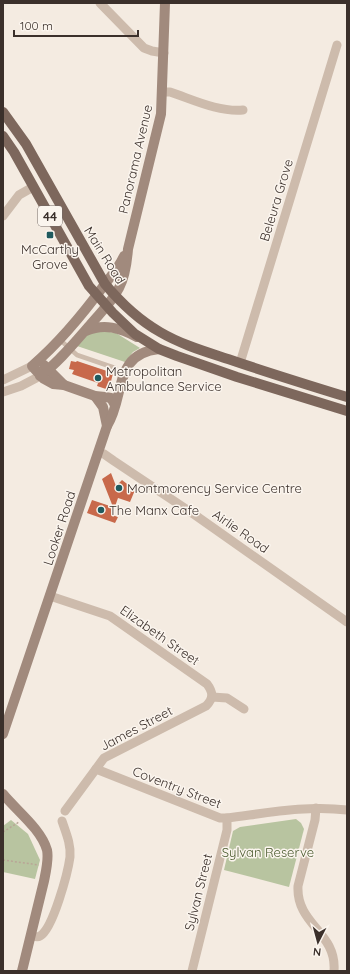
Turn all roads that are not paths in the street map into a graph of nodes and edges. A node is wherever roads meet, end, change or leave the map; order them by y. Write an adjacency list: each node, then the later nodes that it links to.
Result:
1 (100, 3): 4 (street)
2 (165, 3): 4 (street, Panorama Avenue)
3 (337, 45): 22 (street, Beleura Grove)
4 (164, 53): 5 (street, Panorama Avenue)
5 (162, 92): 6 (street); 11 (street, Panorama Avenue)
6 (244, 110)
7 (3, 112): 12 (main road, Main Road / 44)
8 (3, 136): 9 (main road, 44)
9 (33, 187): 10 (street); 14 (main road, 44)
10 (3, 216)
11 (128, 249): 12 (street, Panorama Avenue); 13 (street, Panorama Avenue)
12 (105, 284): 13 (main road, Main Road / 44); 14 (street, Panorama Avenue)
13 (115, 295): 15 (street, Panorama Avenue); 22 (main road, Main Road / 44)
14 (97, 296): 15 (main road, 44); 17 (street, Panorama Avenue)
15 (106, 306): 16 (street, Panorama Avenue); 18 (main road, 44)
16 (84, 332): 18 (street); 19 (street, Panorama Avenue)
17 (59, 339): 19 (lane); 21 (street, Panorama Avenue)
18 (146, 342): 20 (main road, 44)
19 (69, 348): 23 (lane); 24 (street, Panorama Avenue)
20 (159, 349): 31 (street, Looker Road); 32 (main road, 44)
21 (35, 363): 24 (street); 25 (street); 26 (street)
22 (240, 363): 30 (main road, Main Road / 44)
23 (115, 368)
24 (48, 369): 25 (street, Panorama Avenue); 27 (street)
25 (40, 376): 27 (street); 28 (street)
26 (3, 380)
27 (64, 385): 29 (street)
28 (3, 392)
29 (95, 396): 31 (street); 33 (street)
30 (347, 397)
31 (115, 405): 33 (street, Looker Road)
32 (347, 411)
33 (107, 426): 34 (street, Looker Road)
34 (98, 453): 35 (street, Looker Road); 36 (street, Airlie Road)
35 (50, 596): 37 (street, Elizabeth Street); 39 (street, Looker Road)
36 (347, 622)
37 (212, 697): 38 (street); 40 (street, James Street)
38 (244, 709)
39 (3, 734)
40 (96, 769): 43 (street, James Street); 45 (street, Coventry Street)
41 (3, 794): 47 (street)
42 (316, 808): 44 (street, Coventry Street); 45 (street, Coventry Street); 50 (street)
43 (65, 810)
44 (347, 810)
45 (227, 818): 49 (street, Sylvan Street)
46 (62, 821): 47 (street)
47 (31, 936): 48 (street)
48 (22, 971)
49 (192, 971)
50 (334, 971)

